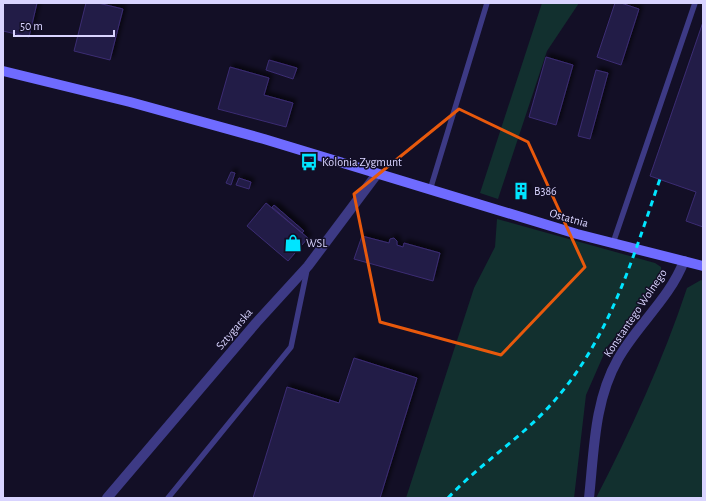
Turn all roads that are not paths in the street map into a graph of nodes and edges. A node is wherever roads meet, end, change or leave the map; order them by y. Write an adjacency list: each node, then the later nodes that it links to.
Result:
1 (487, 3): 5 (lane)
2 (695, 3): 6 (lane)
3 (3, 71): 4 (street)
4 (377, 174): 5 (street); 8 (street, Sztygarska)
5 (430, 190): 6 (street, Ostatnia)
6 (613, 243): 7 (street, Ostatnia)
7 (684, 261): 9 (street, Ostatnia); 12 (street, Konstantego Wolnego)
8 (308, 266): 10 (street, Sztygarska); 11 (lane)
9 (703, 266)
10 (107, 498)
11 (168, 498)
12 (589, 498)

